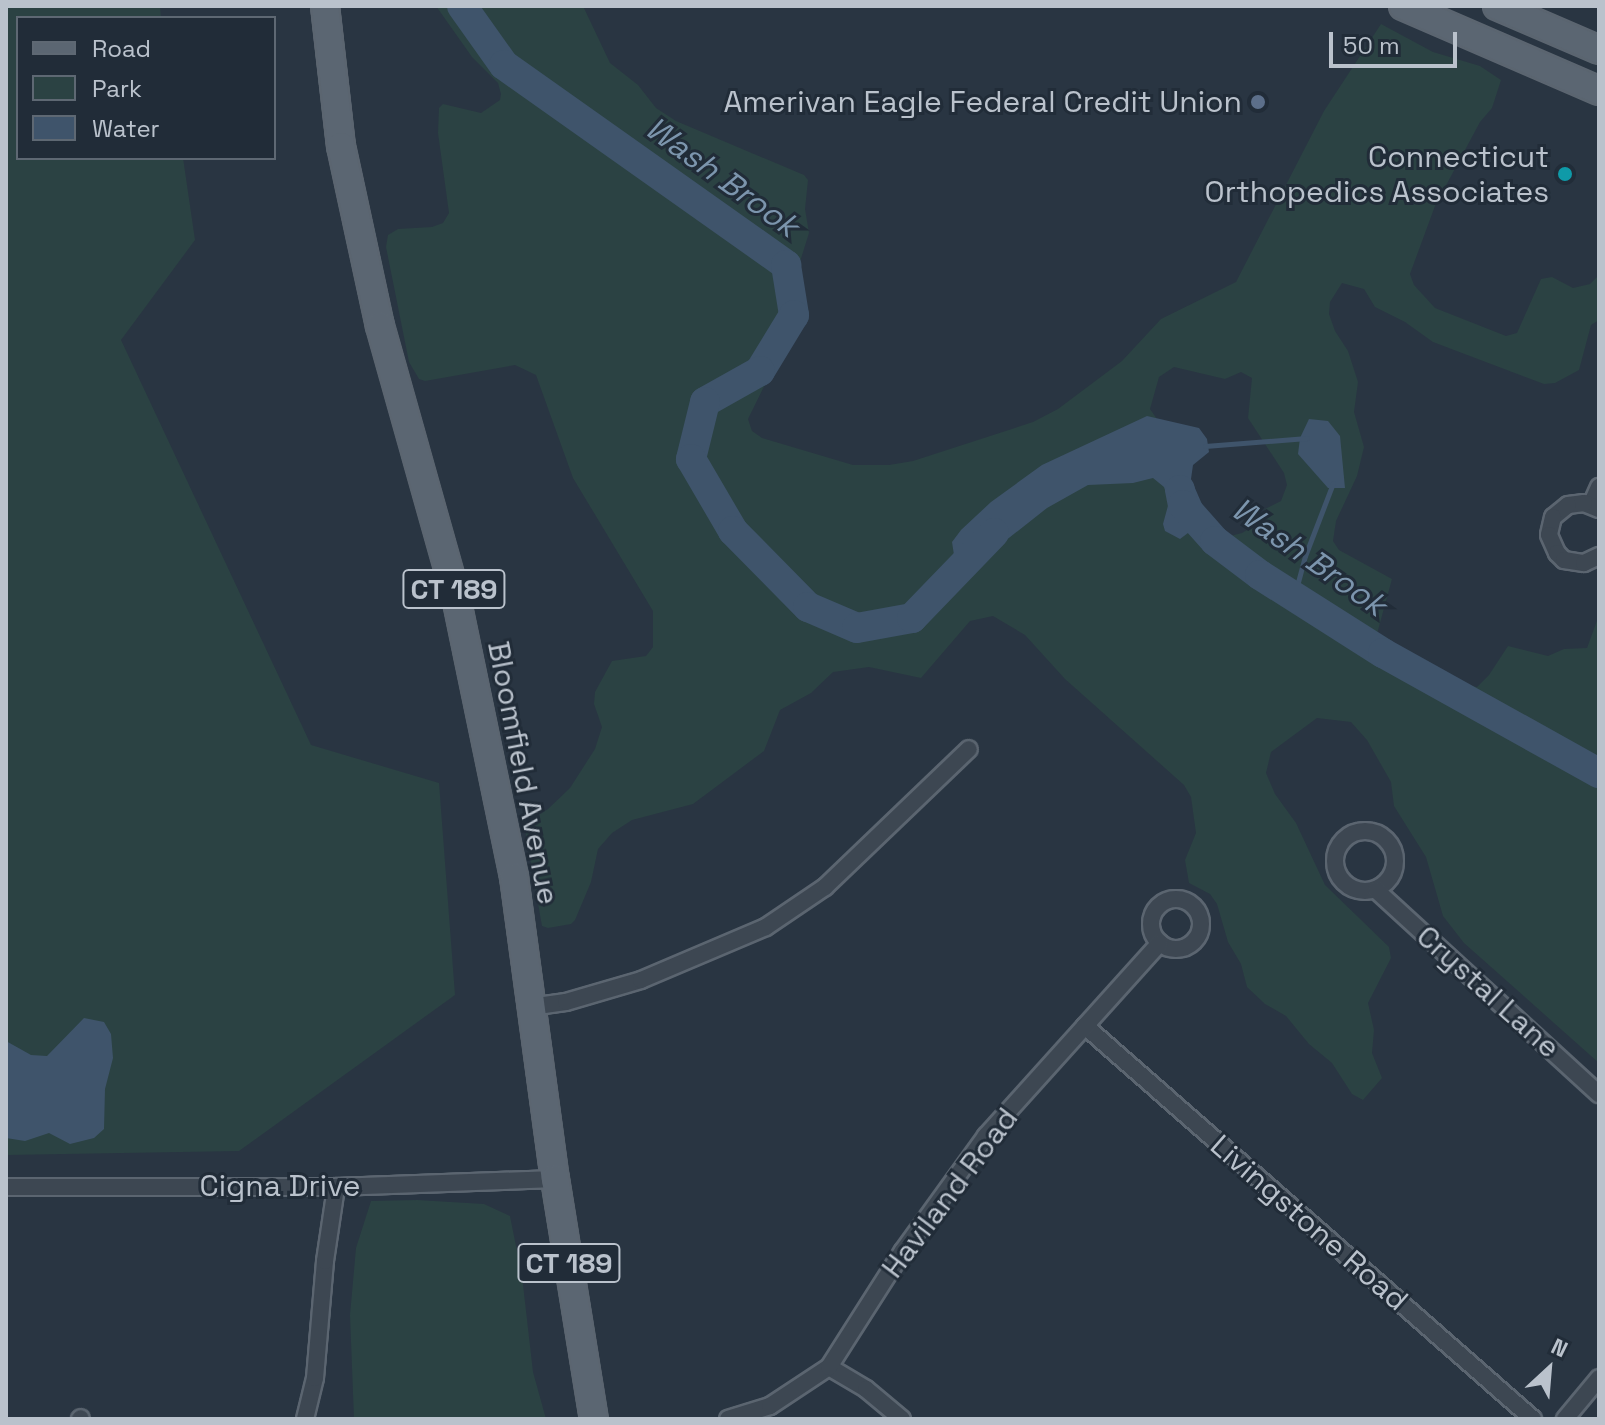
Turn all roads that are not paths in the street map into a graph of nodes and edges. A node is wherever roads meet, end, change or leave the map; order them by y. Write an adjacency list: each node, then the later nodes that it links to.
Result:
1 (325, 6): 12 (main road, Bloomfield Avenue / CT 189)
2 (1403, 6): 5 (main road)
3 (1497, 6): 4 (main road)
4 (1599, 50)
5 (1599, 91)
6 (1599, 487): 7 (street)
7 (1595, 507): 8 (street)
8 (1599, 556)
9 (969, 749): 12 (street)
10 (1376, 890): 14 (street, Crystal Lane)
11 (1160, 943): 13 (street, Haviland Road)
12 (530, 1007): 15 (main road, Bloomfield Avenue / CT 189)
13 (1085, 1026): 18 (street, Haviland Road); 24 (street, Livingstone Road)
14 (1599, 1094)
15 (555, 1179): 17 (street, Cigna Drive); 21 (main road, Bloomfield Avenue / CT 189)
16 (6, 1187): 17 (street, Cigna Drive)
17 (336, 1187): 20 (street)
18 (829, 1367): 22 (street, Haviland Road); 23 (street)
19 (1599, 1378): 25 (street)
20 (305, 1419)
21 (594, 1419)
22 (728, 1419)
23 (902, 1419)
24 (1533, 1419)
25 (1565, 1419)

